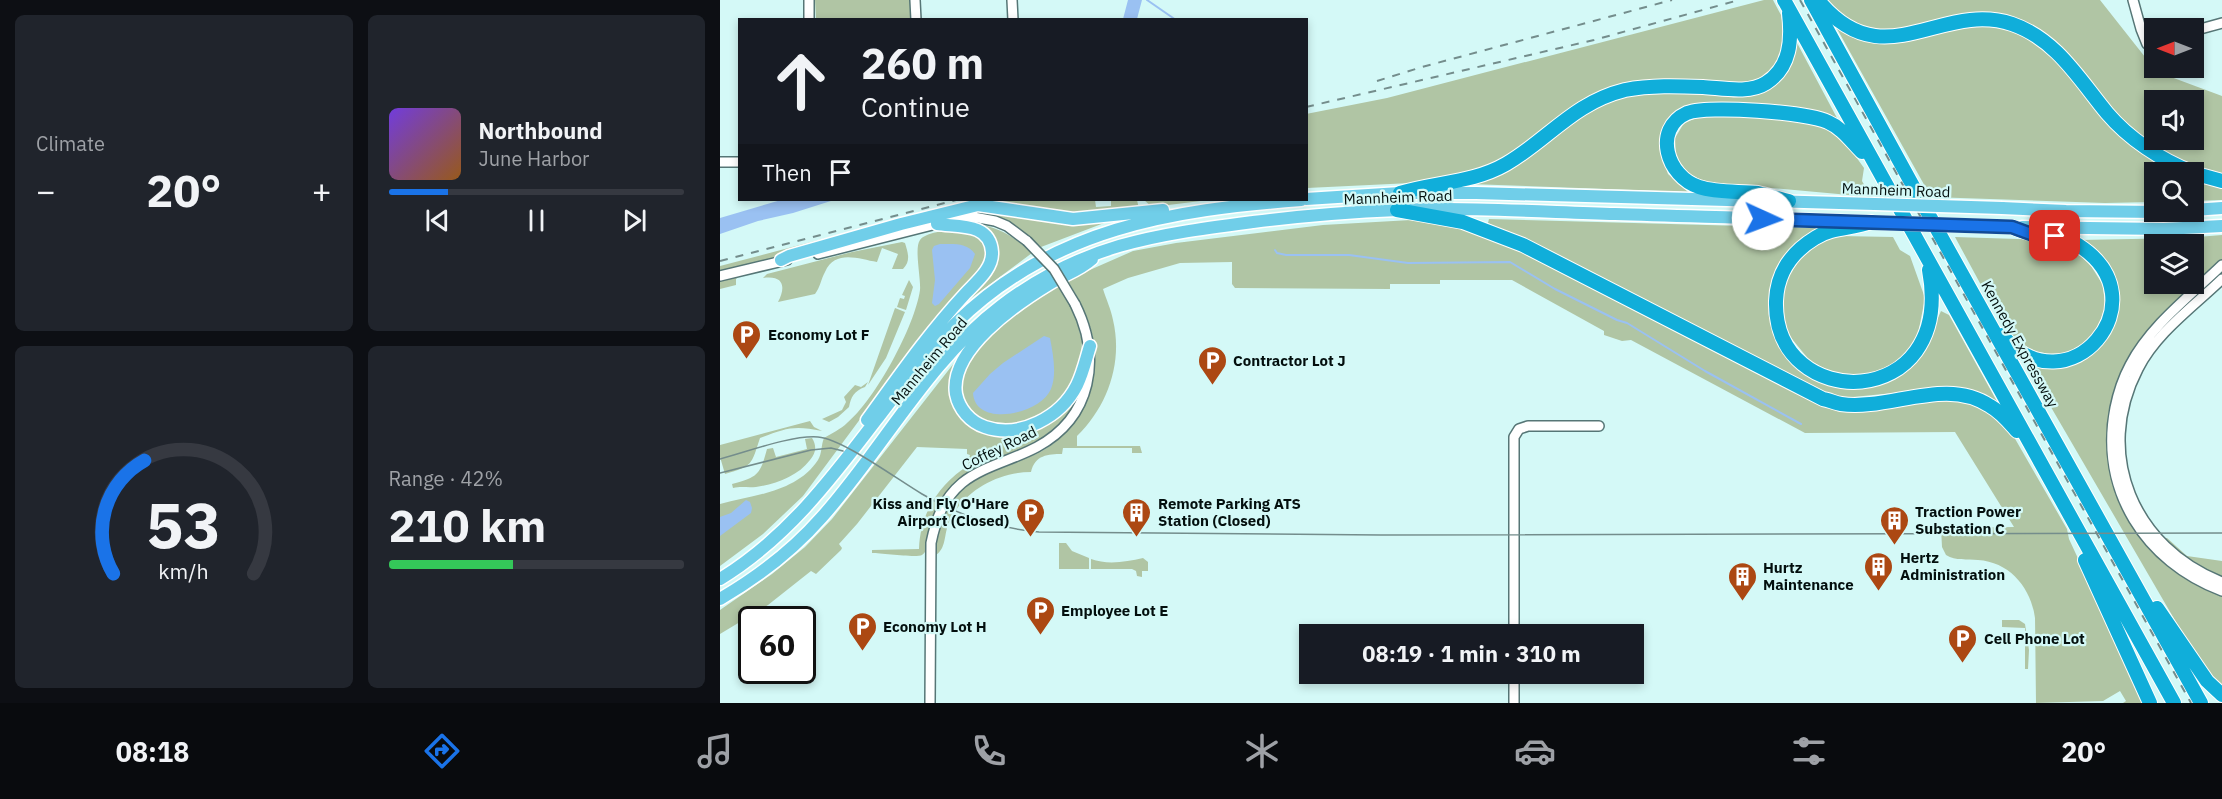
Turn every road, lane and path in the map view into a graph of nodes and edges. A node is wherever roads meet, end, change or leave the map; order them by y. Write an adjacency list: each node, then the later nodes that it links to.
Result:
1 (809, 0): 8 (street)
2 (915, 0): 9 (street)
3 (1012, 0): 10 (street)
4 (1811, 0): 39 (highway, Kennedy Expressway)
5 (1818, 0): 17 (highway)
6 (2133, 0): 13 (street)
7 (1786, 4): 14 (highway); 20 (highway)
8 (809, 18)
9 (916, 18)
10 (1012, 18)
11 (2222, 23): 12 (street)
12 (2204, 28)
13 (2144, 36)
14 (1872, 160): 23 (highway); 34 (highway)
15 (720, 162): 16 (street)
16 (738, 162)
17 (2171, 162)
18 (2204, 176): 19 (highway)
19 (2222, 181)
20 (1400, 193): 21 (main road, Mannheim Road); 23 (main road, Mannheim Road)
21 (1308, 199)
22 (1293, 201): 28 (main road, Mannheim Road)
23 (1789, 201): 27 (main road, Mannheim Road, bridge)
24 (2222, 208): 25 (main road)
25 (2204, 209)
26 (1397, 210): 29 (main road, Mannheim Road); 33 (main road, Mannheim Road); 42 (highway)
27 (2144, 212)
28 (1191, 213): 35 (main road); 43 (main road, Mannheim Road)
29 (1878, 222): 32 (main road, Mannheim Road, bridge); 34 (highway)
30 (937, 224): 35 (street, Coffey Road); 40 (street, Coffey Road, bridge); 43 (main road)
31 (2222, 226): 32 (main road, Mannheim Road)
32 (2012, 227): 39 (highway)
33 (1102, 250): 40 (main road); 49 (main road, Mannheim Road)
34 (1924, 254): 42 (highway)
35 (781, 260): 37 (street, Coffey Road)
36 (2222, 265): 48 (street)
37 (720, 276)
38 (2222, 279): 47 (street)
39 (1969, 286): 45 (highway, Kennedy Expressway)
40 (1090, 346): 53 (street, Coffey Road)
41 (1599, 426): 50 (street)
42 (2033, 449): 44 (highway)
43 (848, 458): 46 (main road, Mannheim Road)
44 (2075, 526): 55 (highway); 56 (highway)
45 (2119, 555): 52 (highway); 57 (highway, Kennedy Expressway)
46 (720, 579)
47 (2222, 582)
48 (2222, 591)
49 (720, 599)
50 (1514, 624)
51 (1514, 684): 54 (street)
52 (2222, 695)
53 (930, 703)
54 (1514, 703)
55 (2150, 703)
56 (2174, 703)
57 (2201, 703)

